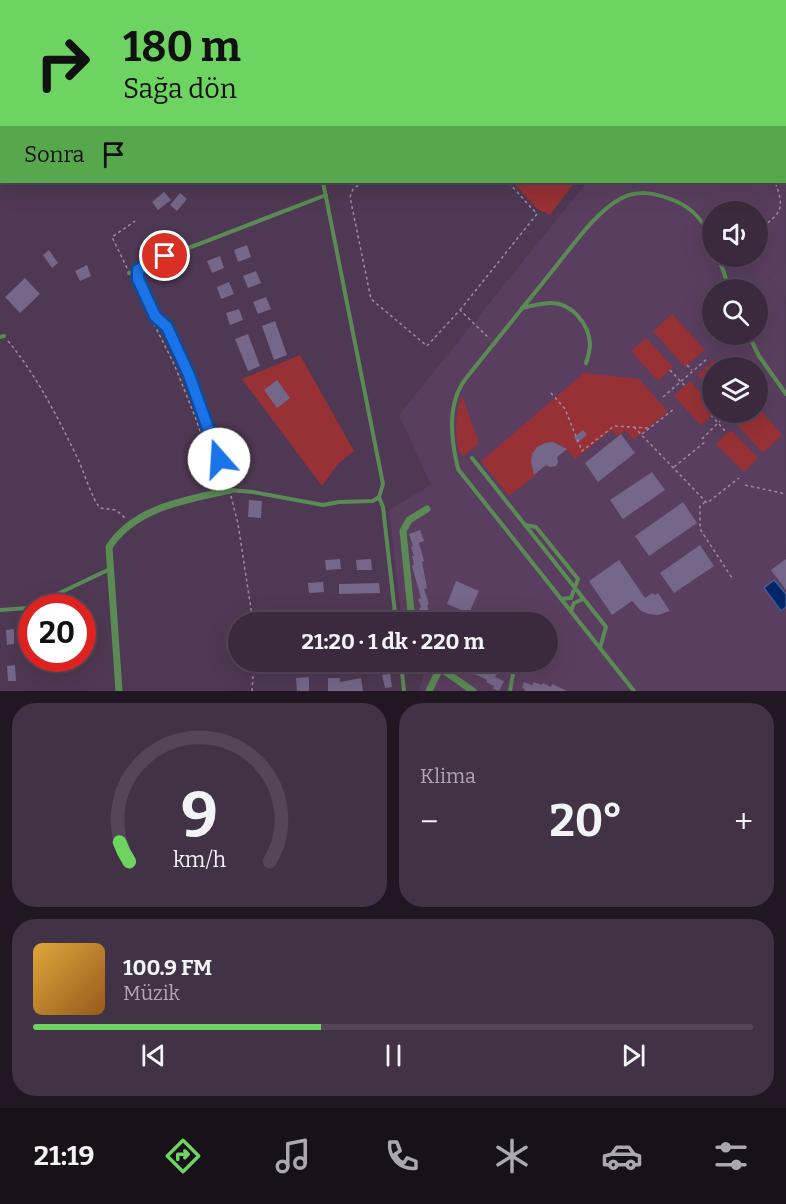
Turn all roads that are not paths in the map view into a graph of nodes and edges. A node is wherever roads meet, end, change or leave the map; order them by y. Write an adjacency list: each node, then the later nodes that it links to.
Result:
1 (323, 183): 2 (lane)
2 (326, 195): 4 (lane); 12 (lane)
3 (702, 224): 6 (lane)
4 (138, 270): 5 (lane); 11 (lane)
5 (129, 273)
6 (522, 308): 8 (lane); 17 (lane)
7 (754, 345): 9 (lane)
8 (586, 363)
9 (786, 394)
10 (472, 458): 14 (lane)
11 (230, 490): 12 (lane); 15 (street)
12 (379, 496): 20 (lane)
13 (427, 509): 21 (street)
14 (525, 525): 16 (lane); 16 (lane)
15 (111, 569): 19 (lane); 28 (street)
16 (576, 589): 17 (lane); 18 (lane)
17 (560, 599): 22 (lane)
18 (584, 599): 22 (lane); 23 (lane)
19 (0, 610)
20 (395, 612)
21 (411, 612)
22 (571, 612): 23 (lane)
23 (600, 648): 33 (lane)
24 (401, 672): 29 (lane)
25 (438, 672): 30 (street)
26 (450, 672): 31 (street)
27 (513, 672): 32 (lane)
28 (119, 691)
29 (404, 691)
30 (429, 691)
31 (473, 691)
32 (510, 691)
33 (634, 691)

